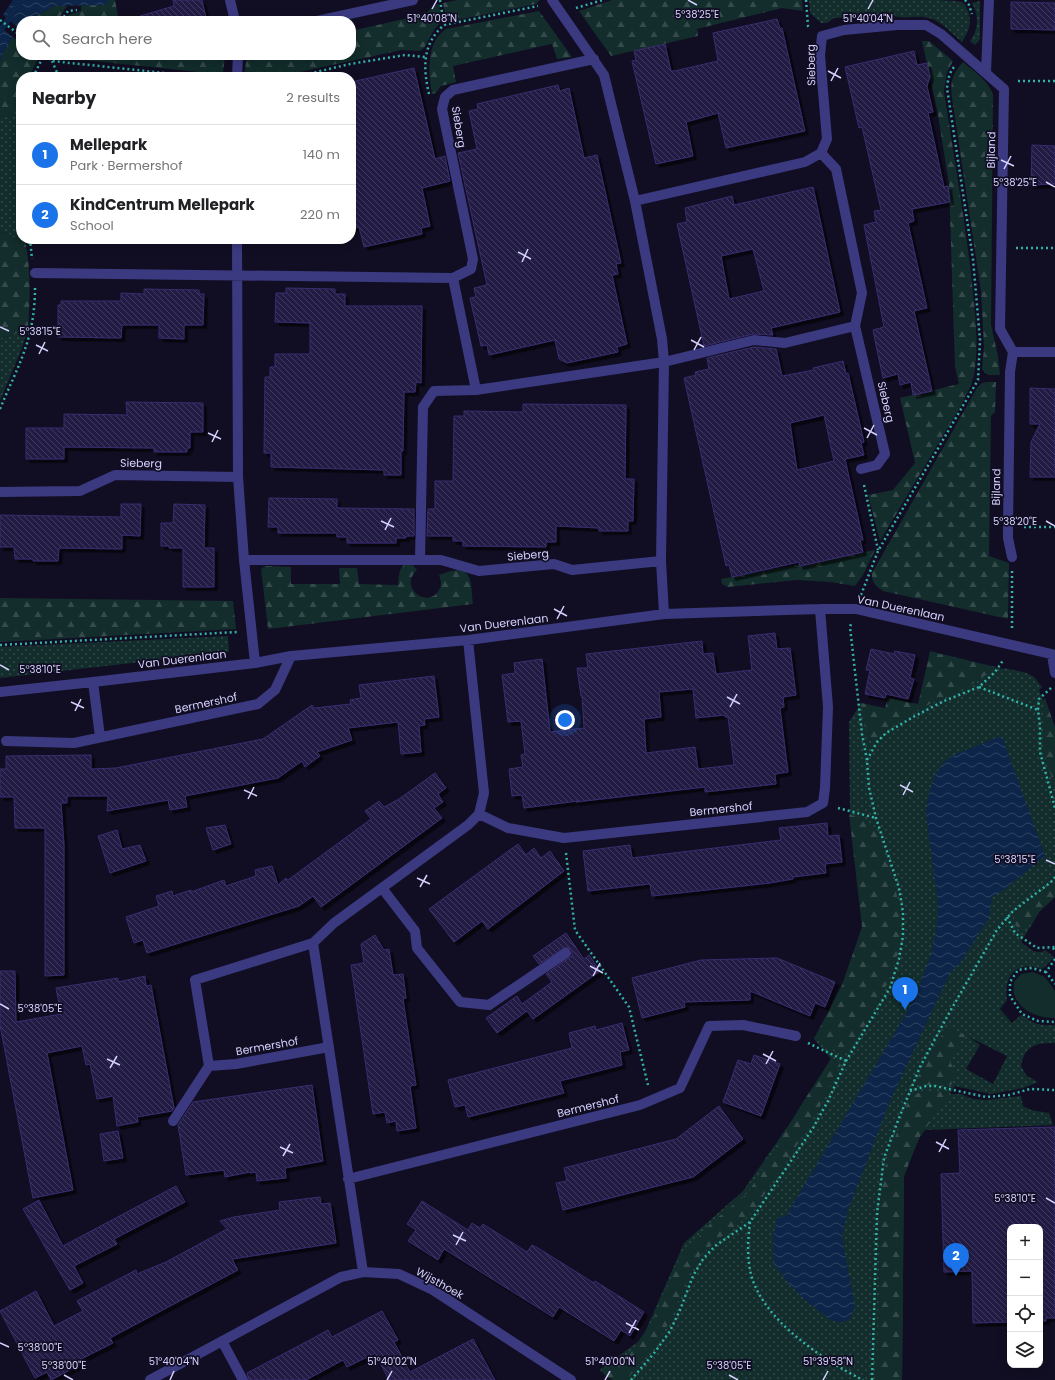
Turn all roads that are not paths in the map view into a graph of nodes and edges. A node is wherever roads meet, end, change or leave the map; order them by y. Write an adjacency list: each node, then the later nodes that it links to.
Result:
1 (230, 0): 5 (street)
2 (413, 0): 6 (street)
3 (989, 0): 10 (street)
4 (554, 3): 7 (street)
5 (234, 16)
6 (340, 16)
7 (594, 59): 12 (street); 16 (street, Sieberg)
8 (238, 60): 9 (street)
9 (237, 72)
10 (986, 72): 11 (street, Sieberg); 18 (street, Bijland)
11 (821, 153): 12 (street); 17 (street, Sieberg)
12 (635, 201): 20 (street)
13 (237, 244): 15 (street)
14 (35, 273): 15 (street, Sieberg)
15 (237, 275): 16 (street, Sieberg); 23 (street)
16 (453, 278): 21 (street)
17 (855, 326): 20 (street); 22 (street, Sieberg)
18 (1013, 352): 19 (street); 25 (street, Bijland)
19 (1055, 352)
20 (664, 362): 21 (street); 28 (street)
21 (476, 390): 27 (street)
22 (861, 469)
23 (238, 477): 24 (street, Sieberg); 26 (street)
24 (0, 492)
25 (1012, 557)
26 (244, 560): 27 (street, Sieberg); 34 (street)
27 (420, 560): 28 (street, Sieberg)
28 (661, 561): 30 (street)
29 (820, 609): 30 (street, Van Duerenlaan); 32 (street, Van Duerenlaan); 40 (street, Bermershof)
30 (664, 614): 31 (street, Van Duerenlaan)
31 (468, 640): 33 (street, Van Duerenlaan); 40 (street)
32 (1054, 655): 35 (street)
33 (291, 656): 34 (street, Van Duerenlaan); 38 (street, Bermershof)
34 (254, 663): 36 (street, Van Duerenlaan)
35 (1055, 673)
36 (93, 682): 37 (street, Van Duerenlaan); 38 (street)
37 (0, 692)
38 (100, 737): 39 (street, Bermershof)
39 (6, 741)
40 (480, 814): 41 (street)
41 (382, 888): 42 (street); 43 (street)
42 (313, 942): 45 (street); 46 (street)
43 (566, 953)
44 (796, 1036): 48 (street, Bermershof)
45 (329, 1048): 46 (street, Bermershof); 48 (street)
46 (209, 1066): 47 (street)
47 (173, 1121)
48 (348, 1179): 49 (street)
49 (363, 1272): 50 (street, Wijsthoek); 53 (street, Wijsthoek)
50 (222, 1341): 51 (street, Wijsthoek); 52 (street)
51 (150, 1380)
52 (243, 1380)
53 (571, 1380)

